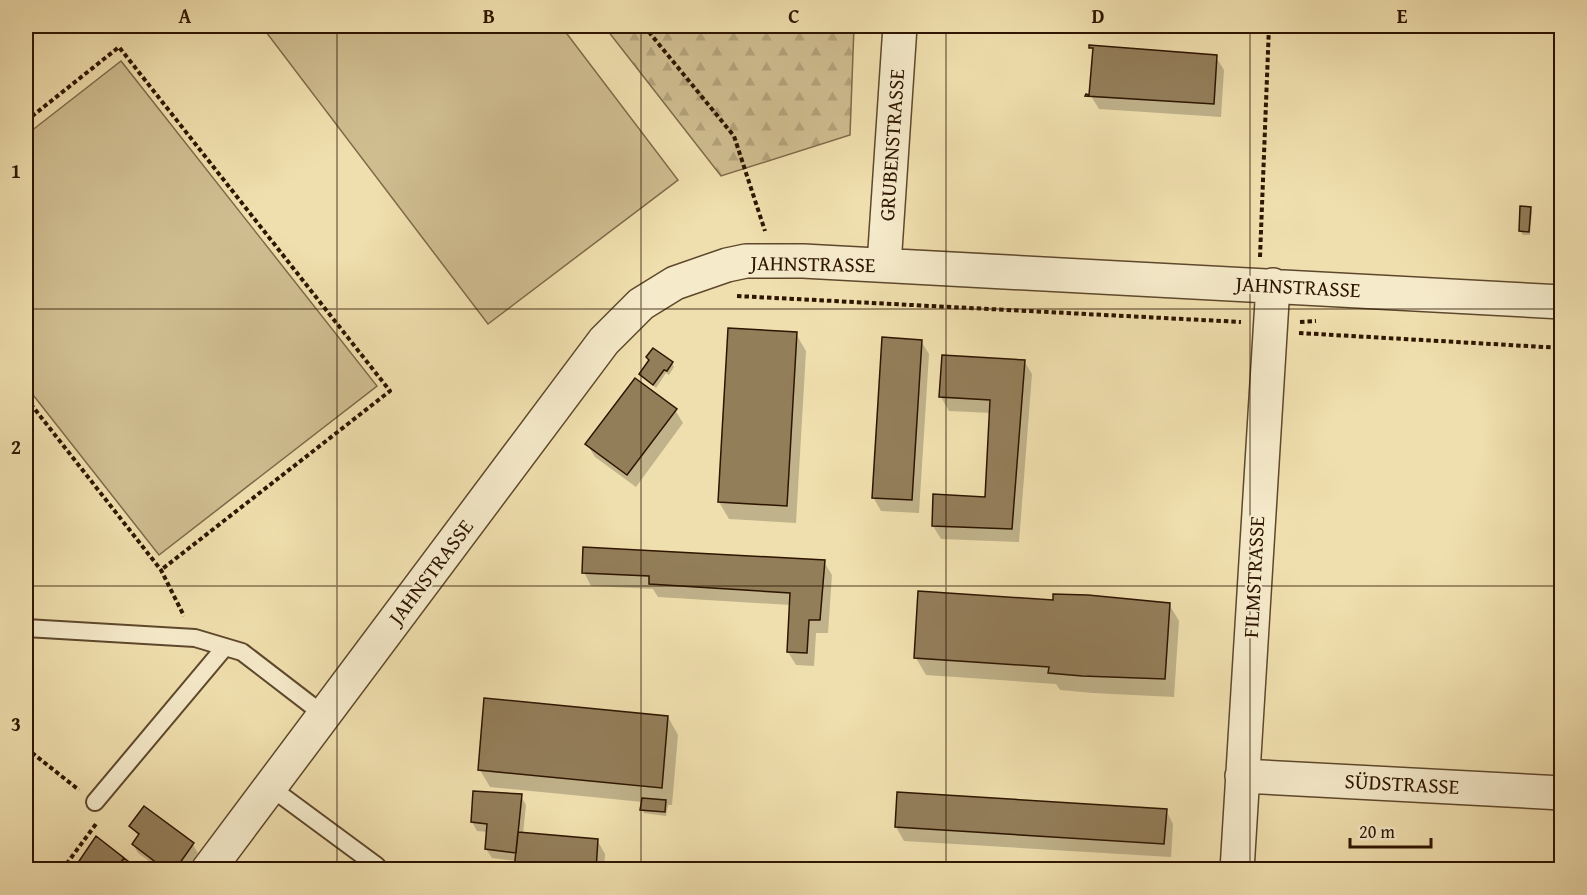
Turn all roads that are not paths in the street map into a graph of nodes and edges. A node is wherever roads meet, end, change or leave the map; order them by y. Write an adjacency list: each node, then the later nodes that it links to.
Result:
1 (900, 26): 2 (street, GRUBENSTRASSE)
2 (884, 265): 3 (street, JAHNSTRASSE); 7 (street, JAHNSTRASSE)
3 (1266, 285): 4 (street, JAHNSTRASSE); 8 (street, FILMSTRASSE)
4 (1562, 302)
5 (26, 628): 6 (lane)
6 (225, 647): 7 (lane); 11 (lane)
7 (324, 715): 9 (street, JAHNSTRASSE)
8 (1242, 776): 10 (street, SÜDSTRASSE); 14 (street, FILMSTRASSE)
9 (270, 787): 12 (street, JAHNSTRASSE); 13 (lane)
10 (1562, 793)
11 (95, 802)
12 (208, 870)
13 (374, 870)
14 (1237, 870)

